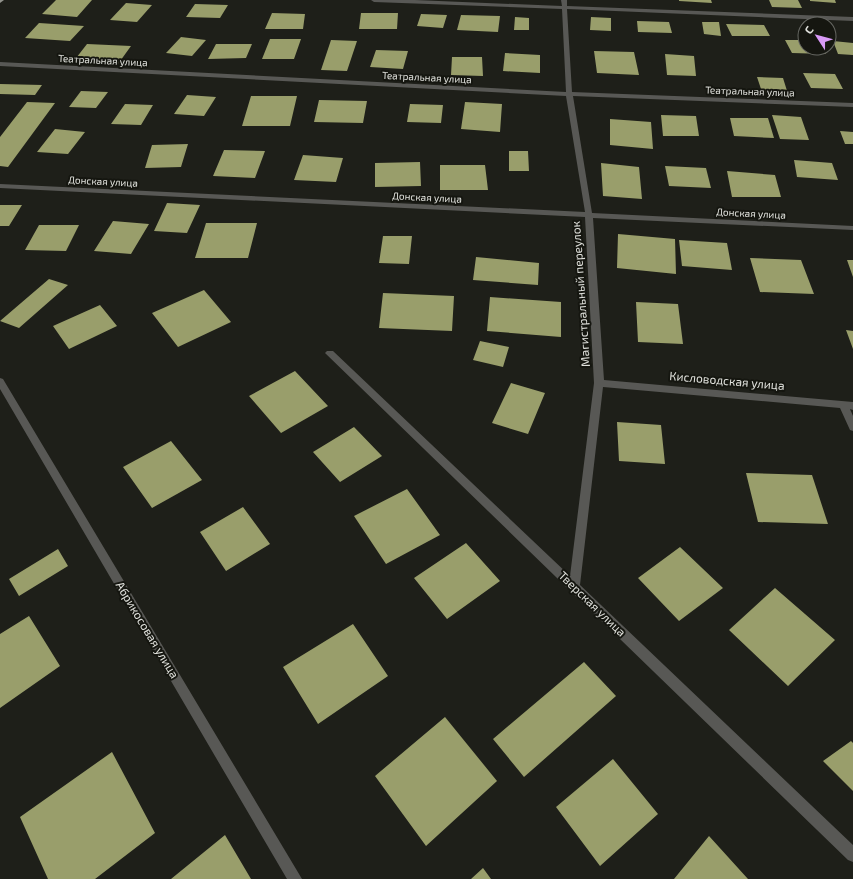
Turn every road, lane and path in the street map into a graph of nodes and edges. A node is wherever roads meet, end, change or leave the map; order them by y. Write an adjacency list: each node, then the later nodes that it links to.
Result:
1 (374, 0): 2 (street)
2 (564, 4): 3 (street); 5 (street, Магистральный переулок)
3 (853, 19)
4 (0, 64): 5 (street, Театральная улица)
5 (569, 94): 6 (street, Театральная улица); 8 (street, Магистральный переулок)
6 (853, 105)
7 (0, 186): 8 (street, Донская улица)
8 (589, 215): 9 (street, Донская улица); 12 (street, Магистральный переулок)
9 (853, 228)
10 (330, 353): 15 (street, Тверская улица)
11 (0, 381): 17 (street, Абрикосовая улица)
12 (599, 382): 13 (street, Кисловодская улица); 15 (street, Магистральный переулок)
13 (848, 406): 14 (street)
14 (853, 427)
15 (574, 587): 16 (street, Тверская улица)
16 (853, 855)
17 (294, 879)

